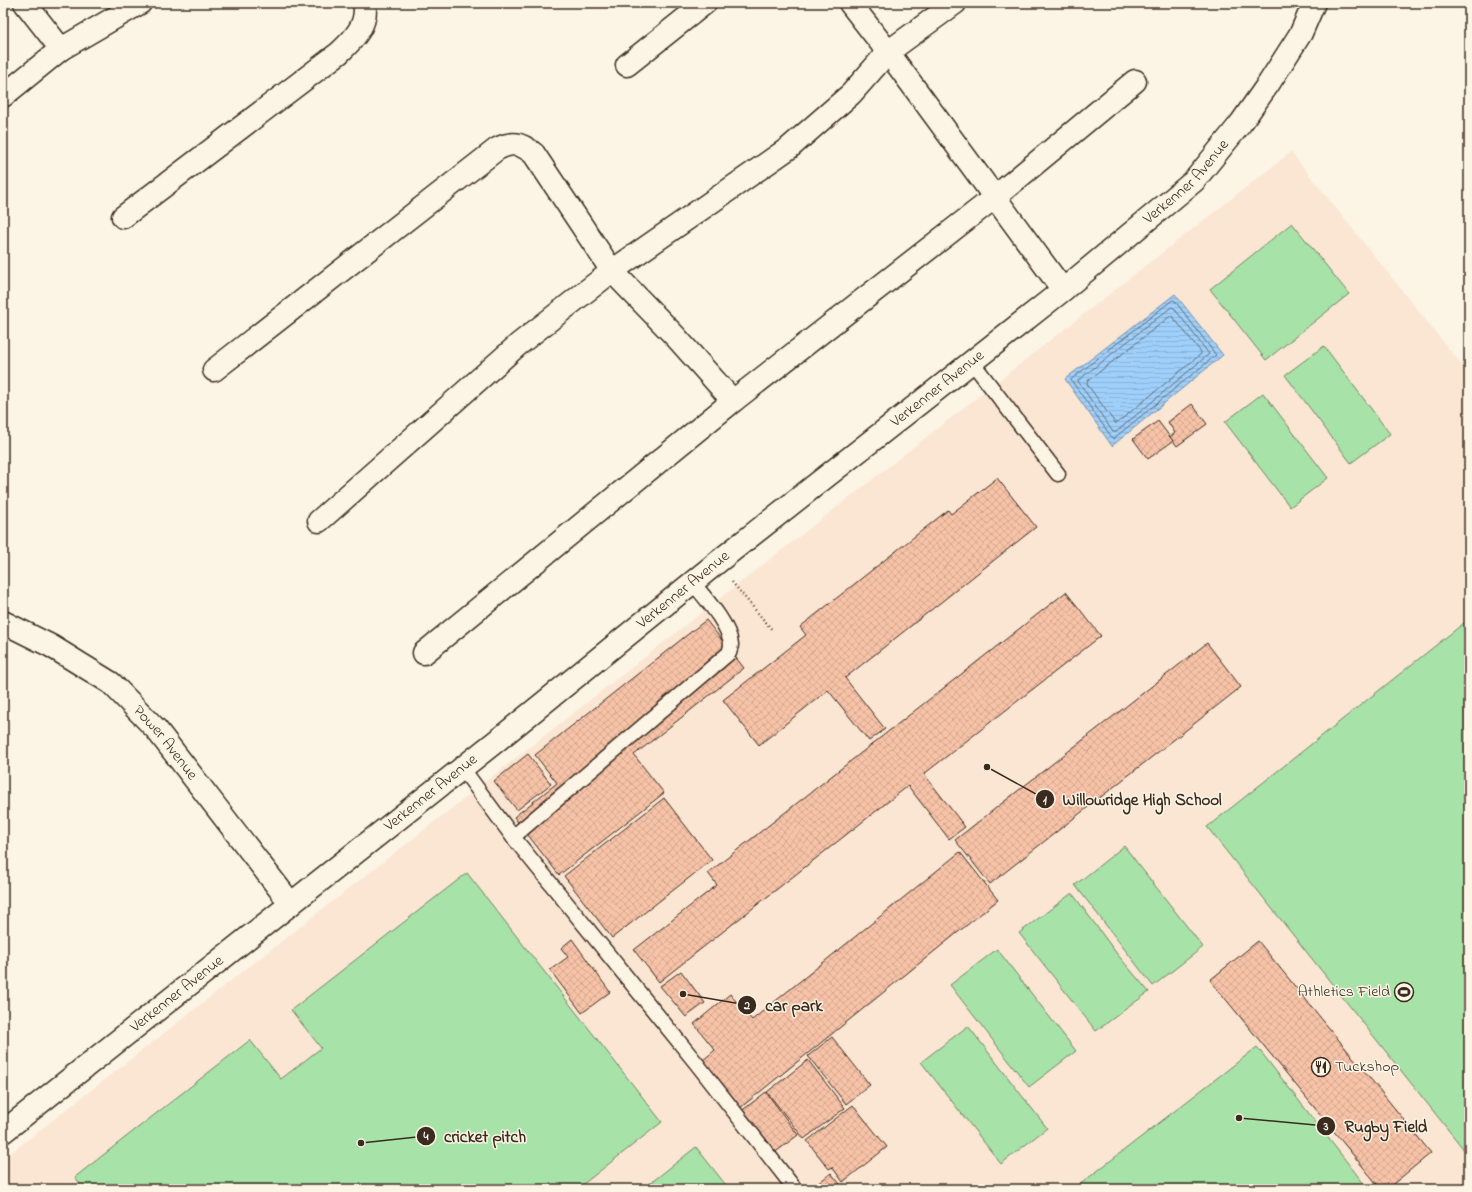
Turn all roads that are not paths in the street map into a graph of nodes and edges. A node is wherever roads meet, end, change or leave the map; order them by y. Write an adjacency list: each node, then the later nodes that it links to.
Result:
1 (25, 3): 8 (street)
2 (140, 3): 8 (street)
3 (364, 3): 14 (street)
4 (705, 3): 10 (street)
5 (850, 3): 9 (street)
6 (955, 3): 9 (street)
7 (1314, 3): 16 (street, Verkenner Avenue)
8 (61, 49): 12 (street)
9 (888, 52): 13 (street); 15 (street)
10 (626, 65)
11 (1135, 81): 13 (street)
12 (3, 96)
13 (994, 197): 16 (street); 19 (street)
14 (123, 217)
15 (612, 271): 18 (street); 19 (street); 21 (street)
16 (1063, 290): 17 (street, Verkenner Avenue)
17 (972, 362): 20 (lane); 22 (street, Verkenner Avenue)
18 (214, 370)
19 (733, 401): 24 (street)
20 (1058, 474)
21 (319, 521)
22 (693, 583): 25 (street, Verkenner Avenue); 26 (lane)
23 (3, 622): 27 (street, Power Avenue)
24 (424, 653)
25 (462, 768): 26 (lane); 27 (street, Verkenner Avenue)
26 (514, 837): 29 (lane)
27 (291, 904): 28 (street, Verkenner Avenue)
28 (3, 1132)
29 (795, 1189)

